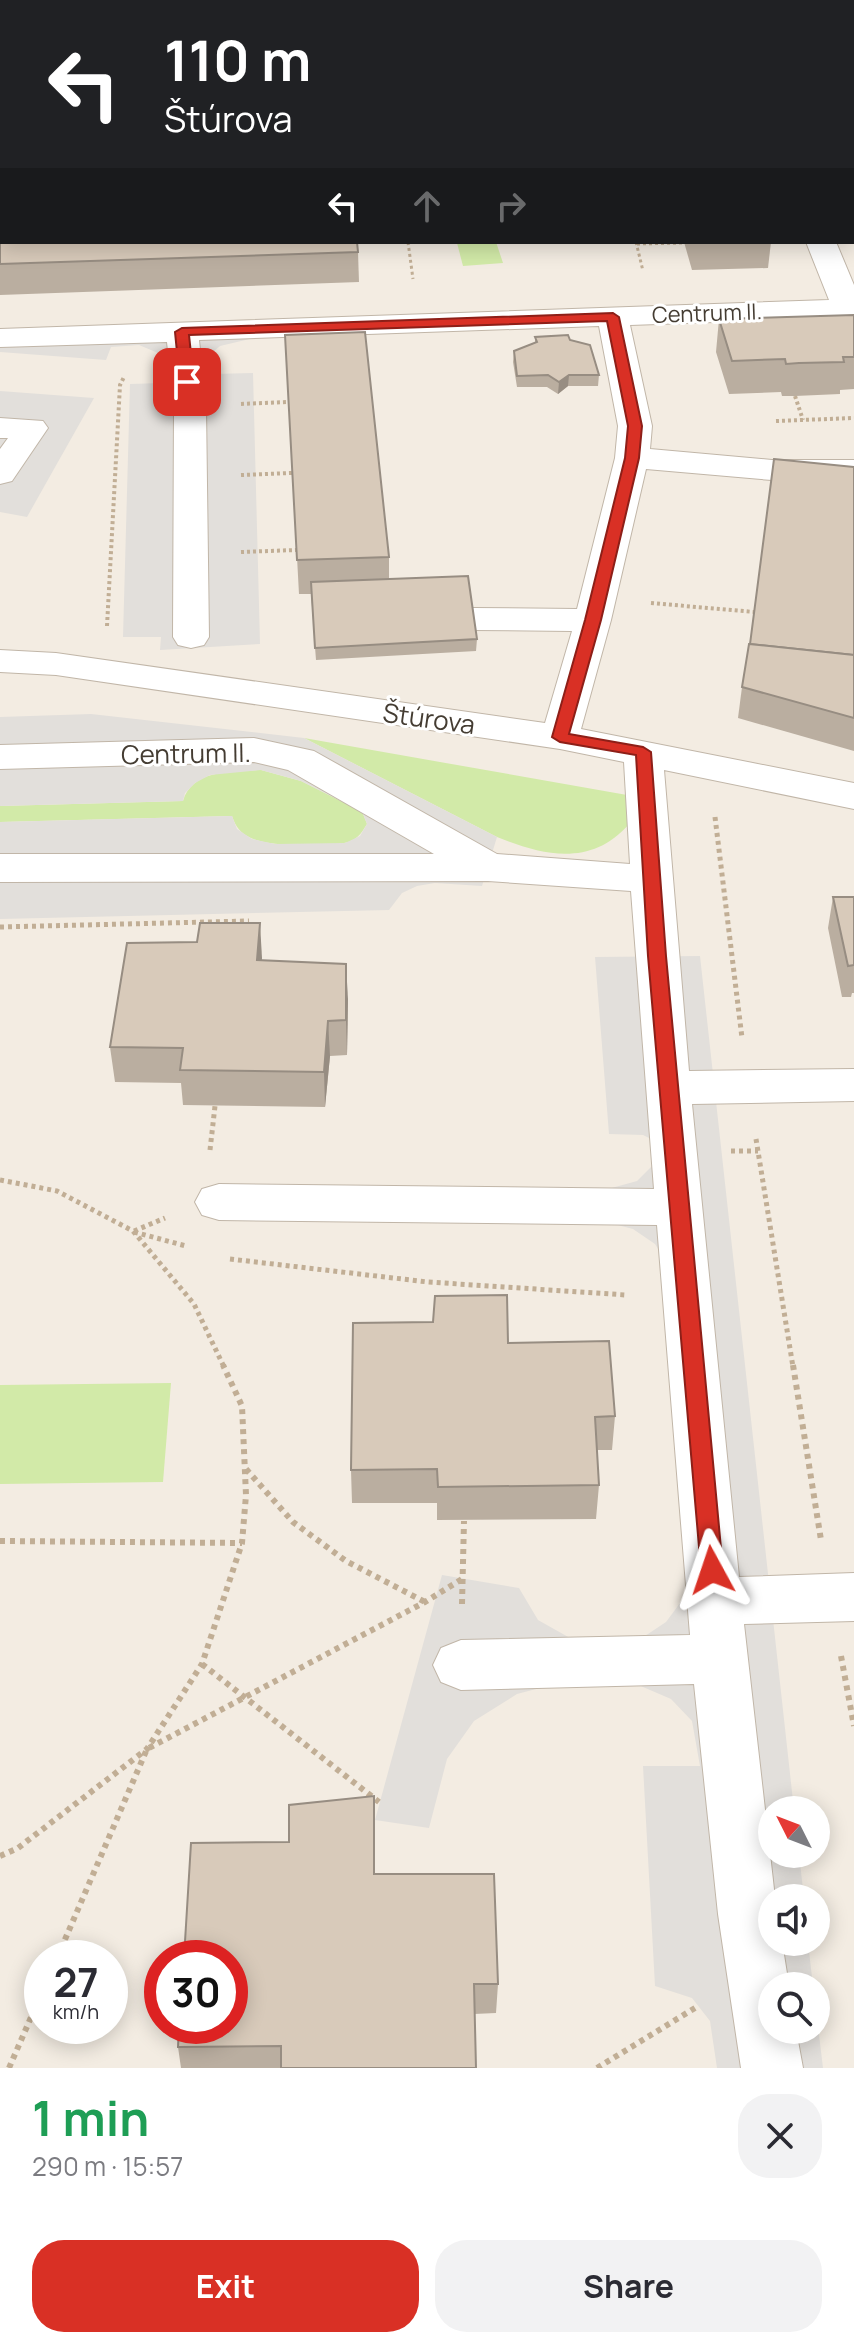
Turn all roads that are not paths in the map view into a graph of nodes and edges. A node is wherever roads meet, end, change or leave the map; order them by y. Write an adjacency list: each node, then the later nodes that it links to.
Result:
1 (834, 252): 2 (street, Centrum II.)
2 (851, 308): 3 (street, Centrum II.)
3 (613, 317): 4 (street, Centrum II.); 7 (street)
4 (182, 332): 5 (street, Centrum II.); 12 (street)
5 (0, 338)
6 (0, 428): 9 (street)
7 (632, 458): 8 (street); 11 (street)
8 (854, 470)
9 (0, 474)
10 (473, 619): 11 (street)
11 (593, 620): 14 (street)
12 (191, 637)
13 (0, 661): 14 (street, Štúrova)
14 (560, 737): 15 (street, Štúrova)
15 (643, 752): 17 (street, Štúrova); 20 (street)
16 (0, 757): 18 (street, Centrum II.)
17 (854, 796)
18 (488, 867): 19 (street, Centrum II.); 20 (street, Centrum II.)
19 (0, 868)
20 (651, 879): 22 (street)
21 (854, 1085): 22 (street)
22 (669, 1088): 24 (street)
23 (219, 1202): 24 (street)
24 (678, 1207): 26 (street)
25 (842, 1597): 26 (street)
26 (715, 1601): 27 (street)
27 (721, 1659): 28 (street); 29 (street)
28 (461, 1665)
29 (772, 2068)

